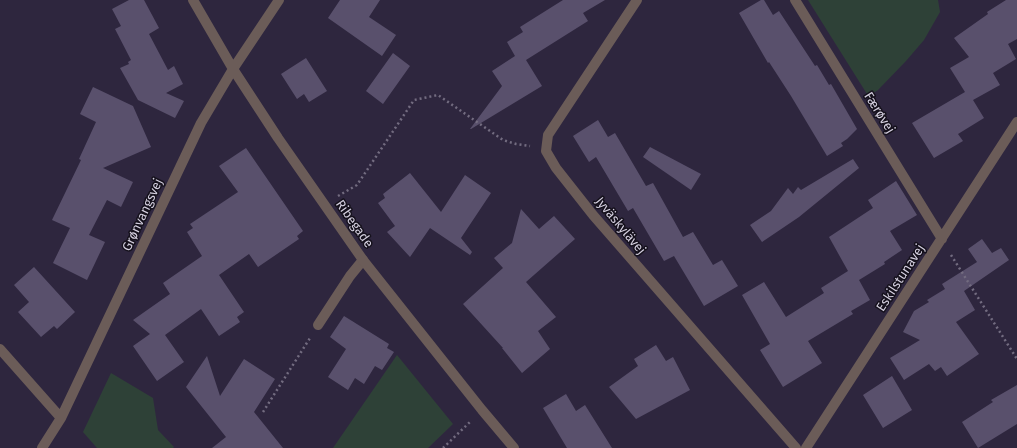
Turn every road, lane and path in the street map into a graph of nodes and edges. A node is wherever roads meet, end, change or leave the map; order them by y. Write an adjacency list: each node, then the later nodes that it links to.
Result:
1 (193, 0): 5 (street, Ribegade)
2 (279, 0): 5 (street, Grønvangsvej)
3 (637, 0): 7 (street)
4 (795, 0): 9 (street, Færøvej)
5 (233, 69): 8 (street, Ribegade); 16 (street, Grønvangsvej)
6 (1017, 122): 9 (street, Eskilstunavej)
7 (547, 147): 8 (path); 20 (street, Jyväskylävej)
8 (325, 205): 10 (street, Ribegade)
9 (942, 239): 13 (path); 21 (street, Eskilstunavej)
10 (363, 260): 11 (street); 14 (street, Ribegade)
11 (318, 325): 15 (path)
12 (0, 349): 16 (street)
13 (1017, 359)
14 (482, 410): 18 (path); 19 (street, Ribegade)
15 (263, 412)
16 (61, 418): 17 (street, Grønvangsvej)
17 (42, 448)
18 (443, 448)
19 (514, 448)
20 (796, 448)
21 (806, 448)

